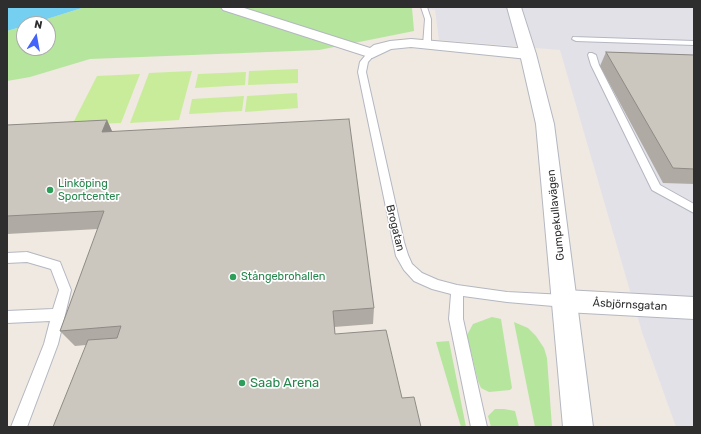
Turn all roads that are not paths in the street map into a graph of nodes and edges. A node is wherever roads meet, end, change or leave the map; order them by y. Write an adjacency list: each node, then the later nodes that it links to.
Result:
1 (228, 7): 8 (street)
2 (424, 7): 7 (lane)
3 (514, 7): 9 (street, Gumpekullavägen)
4 (576, 39): 5 (lane)
5 (588, 40): 6 (lane); 10 (lane)
6 (694, 44)
7 (427, 45): 8 (street); 9 (street)
8 (372, 53): 12 (lane, Brogatan)
9 (528, 54): 13 (street, Gumpekullavägen)
10 (694, 209)
11 (7, 258): 15 (lane)
12 (457, 290): 13 (lane, Brogatan); 18 (lane)
13 (565, 301): 14 (street, Åsbjörnsgatan); 19 (street, Gumpekullavägen)
14 (694, 308)
15 (58, 315): 16 (lane); 17 (lane)
16 (7, 317)
17 (19, 427)
18 (479, 427)
19 (578, 427)

